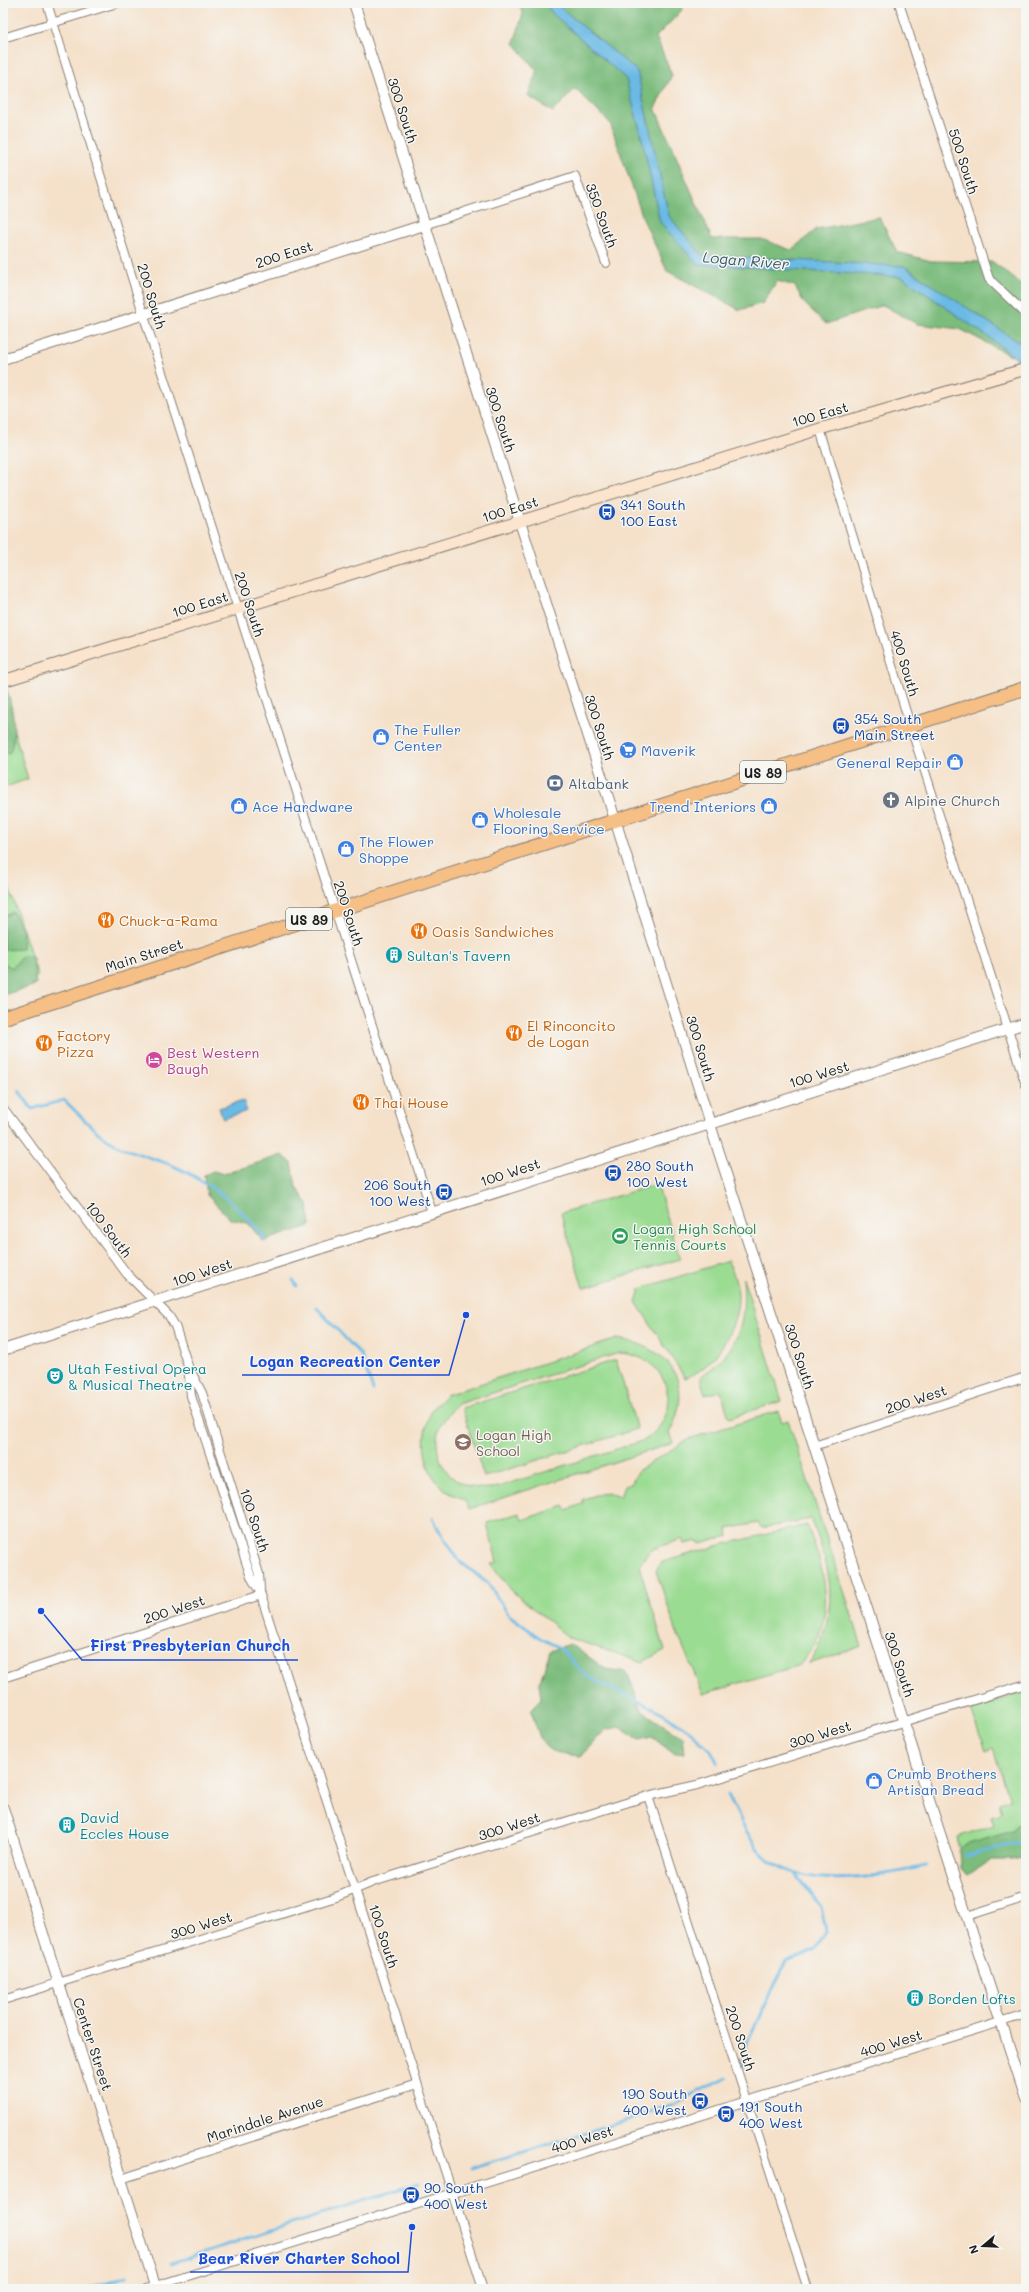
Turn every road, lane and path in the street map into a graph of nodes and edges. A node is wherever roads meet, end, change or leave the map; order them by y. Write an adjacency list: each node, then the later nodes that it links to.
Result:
1 (47, 3): 5 (street, 200 South)
2 (117, 3): 5 (street)
3 (354, 3): 8 (street, 300 South)
4 (898, 3): 11 (street, 500 South)
5 (53, 22): 6 (street); 10 (street, 200 South)
6 (3, 38)
7 (575, 176): 8 (street, 200 East); 9 (street, 350 South)
8 (424, 225): 10 (street, 200 East); 15 (street, 300 South)
9 (606, 263)
10 (143, 313): 12 (street, 200 East); 16 (street, 200 South)
11 (1026, 314)
12 (3, 359)
13 (1026, 369): 14 (main road, 100 East)
14 (820, 429): 15 (main road, 100 East); 19 (street, 400 South)
15 (520, 522): 16 (main road, 100 East); 20 (street, 300 South)
16 (238, 608): 17 (main road, 100 East); 21 (street, 200 South)
17 (3, 681)
18 (1026, 688): 19 (highway, Main Street / US 89)
19 (910, 725): 20 (highway, Main Street / US 89); 24 (street, 400 South)
20 (615, 819): 21 (highway, Main Street / US 89); 27 (street, 300 South)
21 (335, 910): 22 (highway, Main Street / US 89); 28 (street, 200 South)
22 (3, 1018)
23 (1026, 1023): 24 (street, 100 West)
24 (1008, 1029): 25 (street, 400 South); 27 (street, 100 West)
25 (1026, 1085)
26 (3, 1108): 29 (street, 100 South)
27 (710, 1123): 28 (street, 100 West); 32 (street, 300 South)
28 (432, 1212): 29 (street, 100 West)
29 (154, 1302): 30 (street, 100 West); 33 (street, 100 South)
30 (3, 1350)
31 (1026, 1377): 32 (street, 200 West)
32 (814, 1446): 36 (street, 300 South)
33 (260, 1593): 34 (street, 200 West); 39 (street, 100 South)
34 (3, 1678)
35 (1026, 1684): 36 (street, 300 West)
36 (905, 1722): 37 (street, 300 West); 41 (street, 300 South)
37 (648, 1796): 39 (street, 300 West); 48 (street, 200 South)
38 (3, 1808): 42 (street, Center Street)
39 (355, 1890): 42 (street, 300 West); 46 (street, 100 South)
40 (1026, 1897): 41 (street)
41 (967, 1916): 45 (street, 300 South)
42 (58, 1982): 43 (street, 300 West); 49 (street, Center Street)
43 (3, 2000)
44 (1026, 2014): 45 (street, 400 West)
45 (1001, 2022): 47 (street, 300 South); 48 (street, 400 West)
46 (417, 2084): 49 (street, Marindale Avenue); 50 (street, 100 South)
47 (1026, 2099)
48 (748, 2102): 50 (street, 400 West); 53 (street, 200 South)
49 (121, 2179): 51 (street, Center Street)
50 (452, 2193): 51 (street, 400 West); 52 (street, 100 South)
51 (152, 2288)
52 (482, 2289)
53 (808, 2289)

